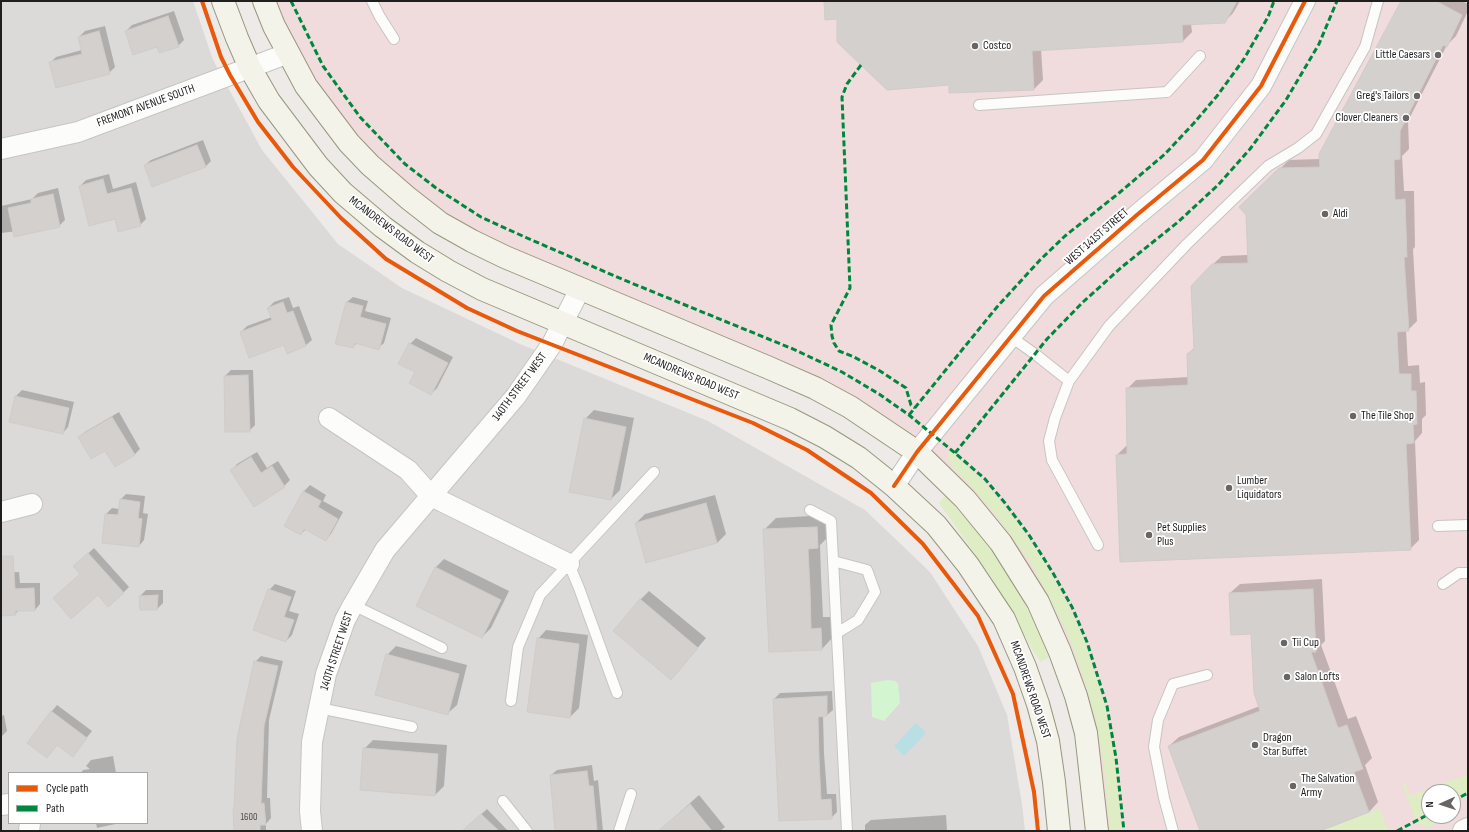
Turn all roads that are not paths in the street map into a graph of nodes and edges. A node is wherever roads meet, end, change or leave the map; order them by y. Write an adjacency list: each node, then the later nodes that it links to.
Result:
1 (223, 1): 9 (main road, MCANDREWS ROAD WEST)
2 (264, 1): 7 (main road)
3 (372, 1): 6 (lane)
4 (1305, 1): 14 (street, WEST 141ST STREET)
5 (1378, 1): 15 (lane)
6 (394, 39)
7 (289, 53): 9 (street, FREMONT AVENUE SOUTH); 12 (main road)
8 (1200, 56): 10 (lane)
9 (250, 68): 11 (street, FREMONT AVENUE SOUTH); 13 (main road, MCANDREWS ROAD WEST)
10 (978, 105)
11 (1, 149)
12 (580, 289): 13 (street, 140TH STREET WEST); 17 (main road)
13 (562, 324): 19 (main road, MCANDREWS ROAD WEST); 20 (street, 140TH STREET WEST)
14 (1011, 337): 15 (lane); 17 (street, WEST 141ST STREET)
15 (1069, 381): 26 (lane)
16 (329, 418): 20 (street)
17 (917, 452): 19 (street, WEST 141ST STREET); 47 (main road)
18 (654, 472): 28 (lane)
19 (894, 486): 46 (main road, MCANDREWS ROAD WEST)
20 (431, 496): 28 (street); 31 (street, 140TH STREET WEST)
21 (32, 504): 23 (street)
22 (810, 510): 27 (lane)
23 (1, 512)
24 (1468, 525): 25 (lane)
25 (1438, 526)
26 (1098, 546)
27 (833, 561): 32 (lane); 32 (lane)
28 (569, 564): 35 (lane); 36 (lane)
29 (1468, 573): 30 (lane)
30 (1443, 584)
31 (353, 605): 33 (lane); 37 (street, 140TH STREET WEST)
32 (837, 633): 45 (lane)
33 (442, 648)
34 (1207, 675): 48 (lane)
35 (617, 693)
36 (511, 701)
37 (319, 708): 38 (lane); 42 (street, 140TH STREET WEST)
38 (412, 727)
39 (631, 794): 44 (lane)
40 (503, 801): 43 (lane)
41 (1468, 829): 49 (street)
42 (312, 831)
43 (527, 831)
44 (619, 831)
45 (847, 831)
46 (1059, 831)
47 (1097, 831)
48 (1173, 831)
49 (1464, 831)

